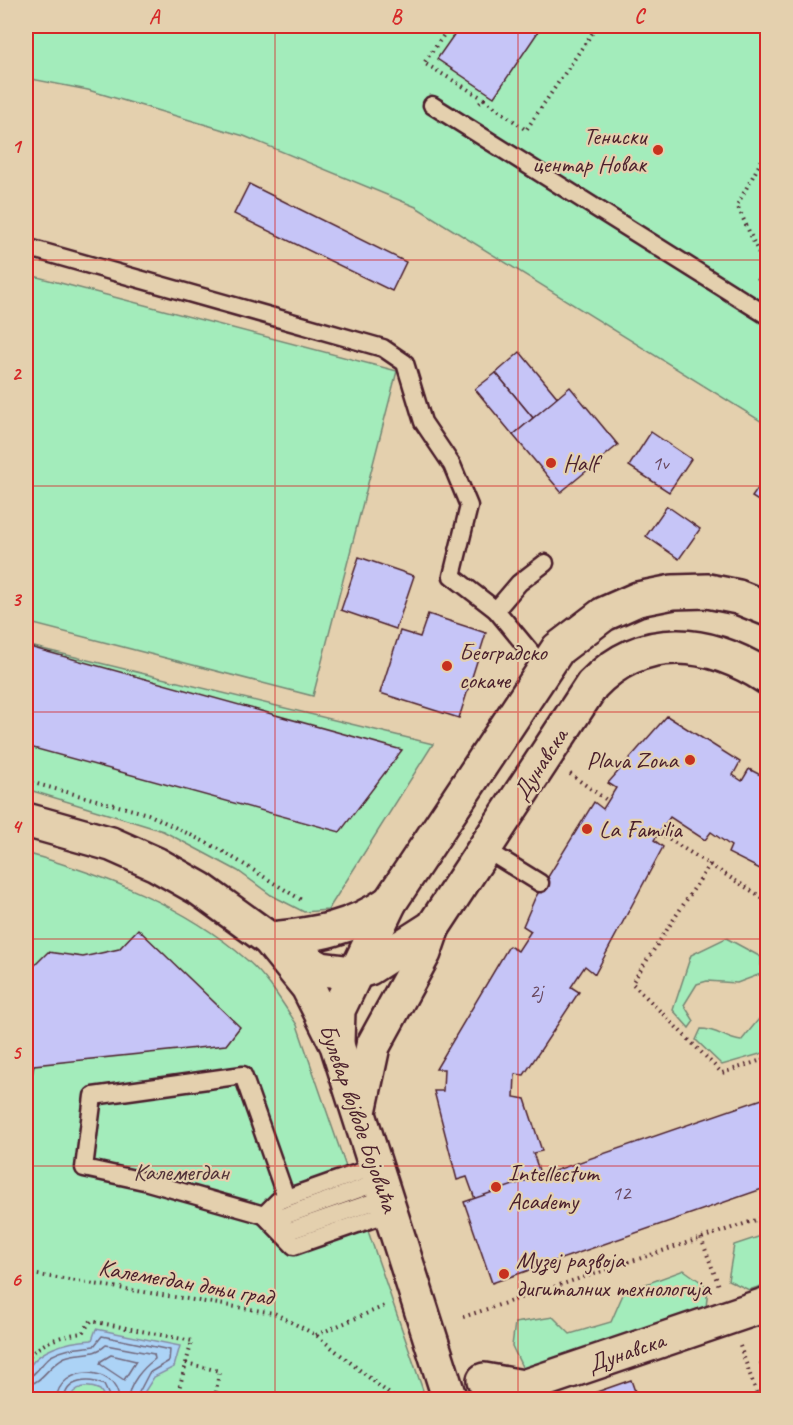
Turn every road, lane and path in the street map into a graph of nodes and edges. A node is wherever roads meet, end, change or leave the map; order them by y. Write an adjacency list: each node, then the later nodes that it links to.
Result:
1 (450, 26): 5 (path)
2 (597, 26): 5 (path)
3 (761, 26): 4 (path)
4 (768, 30)
5 (484, 99): 7 (path)
6 (432, 105): 7 (lane)
7 (460, 123): 10 (lane)
8 (768, 149): 10 (path)
9 (26, 247): 14 (lane)
10 (747, 302): 11 (lane)
11 (768, 316)
12 (545, 563): 14 (lane)
13 (768, 609): 15 (main road, Дунавска)
14 (496, 610): 15 (lane)
15 (543, 667): 26 (main road, Дунавска)
16 (768, 678): 22 (main road, Дунавска)
17 (575, 778): 19 (path)
18 (26, 781): 27 (path)
19 (608, 801)
20 (26, 820): 29 (main road, Булевар војводе Бојовића)
21 (659, 834): 23 (path)
22 (484, 849): 24 (lane); 28 (main road, Дунавска)
23 (710, 864): 25 (path); 32 (path)
24 (540, 883)
25 (768, 901)
26 (390, 902): 29 (main road, Дунавска); 30 (main road, Дунавска)
27 (310, 905)
28 (433, 927): 30 (main road, Дунавска); 33 (main road)
29 (269, 939): 30 (main road); 31 (main road, Булевар војводе Бојовића)
30 (353, 973): 31 (main road, Дунавска)
31 (337, 1045): 33 (main road, Булевар војводе Бојовића)
32 (768, 1058)
33 (359, 1109): 35 (main road, Булевар војводе Бојовића)
34 (283, 1189): 36 (lane)
35 (385, 1189): 36 (lane); 36 (lane); 39 (main road, Булевар војводе Бојовића)
36 (264, 1215)
37 (768, 1216): 41 (path)
38 (26, 1272): 42 (path, Калемегдан доњи град)
39 (416, 1292): 42 (path); 49 (main road, Булевар војводе Бојовића)
40 (768, 1304): 45 (main road, Дунавска)
41 (463, 1317)
42 (316, 1335): 48 (path, Калемегдан доњи град)
43 (26, 1361): 44 (path)
44 (186, 1363): 46 (path); 47 (path)
45 (484, 1380)
46 (176, 1400)
47 (215, 1400)
48 (397, 1400)
49 (450, 1400)

